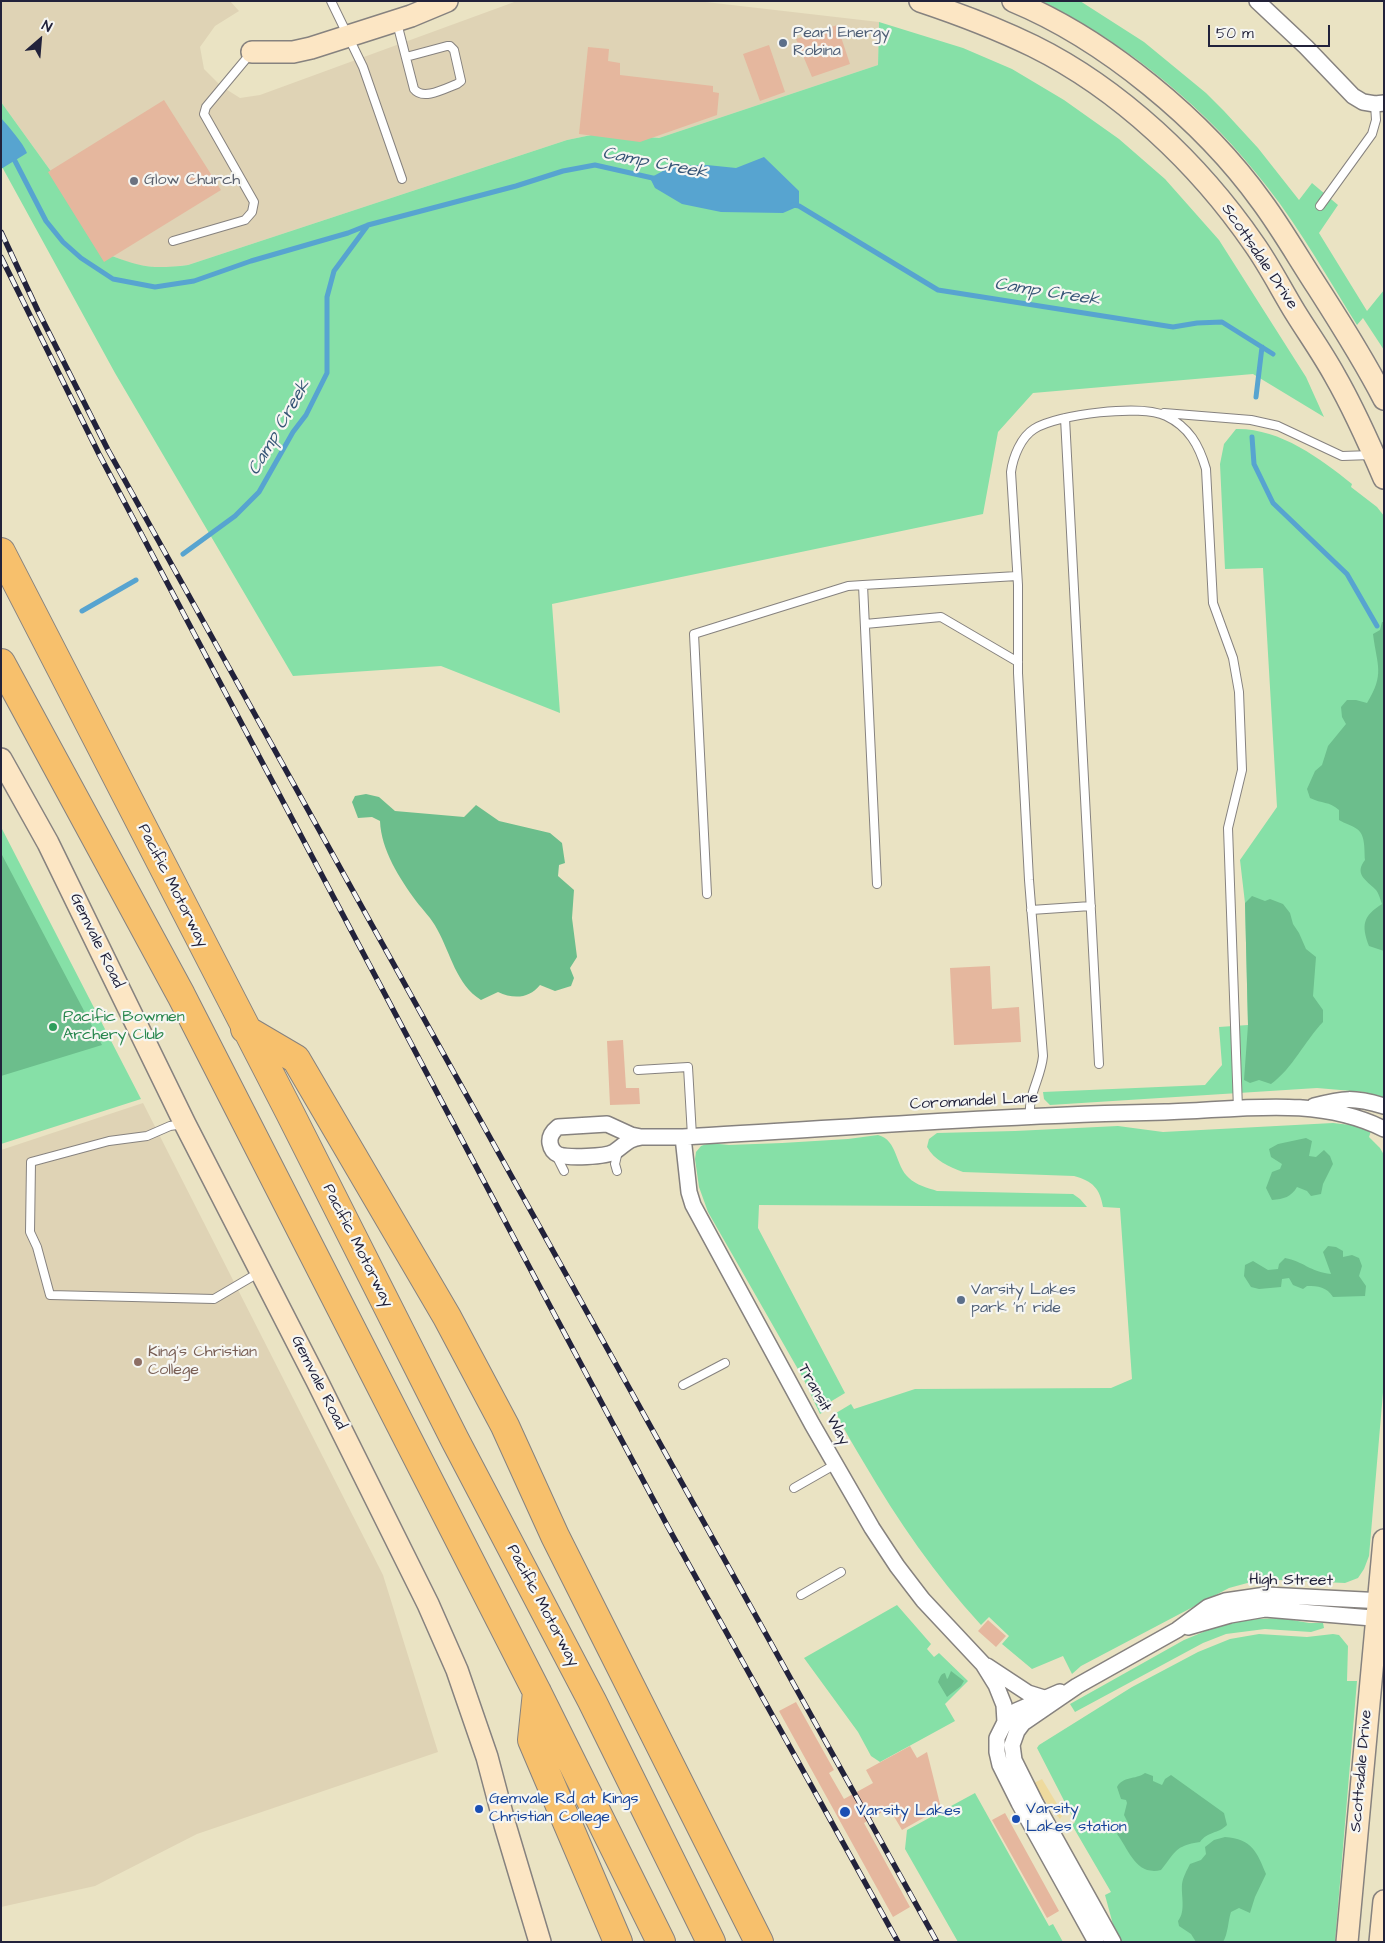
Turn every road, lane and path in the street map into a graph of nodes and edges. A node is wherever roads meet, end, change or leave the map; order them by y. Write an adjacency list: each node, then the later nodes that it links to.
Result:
1 (331, 1): 7 (lane)
2 (920, 1): 17 (main road, Scottsdale Drive)
3 (1013, 1): 14 (main road, Scottsdale Drive)
4 (1258, 1): 10 (street)
5 (436, 4): 6 (main road)
6 (396, 21): 7 (main road); 9 (lane)
7 (349, 36): 8 (main road); 11 (lane)
8 (252, 52): 13 (lane)
9 (406, 57): 9 (lane)
10 (1379, 103): 12 (lane)
11 (402, 179)
12 (1320, 206)
13 (172, 241)
14 (1384, 399)
15 (1157, 412): 16 (lane); 17 (lane); 37 (lane)
16 (1065, 418): 20 (lane); 30 (lane)
17 (1374, 455): 18 (main road, Scottsdale Drive)
18 (1384, 478)
19 (1, 552): 32 (highway, Pacific Motorway)
20 (1017, 576): 21 (lane); 23 (lane)
21 (863, 585): 22 (lane); 29 (lane)
22 (865, 624): 23 (lane); 28 (lane)
23 (1018, 662): 31 (lane)
24 (1, 663): 59 (highway)
25 (1, 760): 27 (main road, Gemvale Road)
26 (1, 770): 27 (main road, Gemvale Road)
27 (48, 843): 39 (main road, Gemvale Road)
28 (877, 884)
29 (707, 894)
30 (1090, 906): 31 (lane); 33 (lane)
31 (1031, 910): 38 (lane)
32 (245, 1029): 66 (highway, Pacific Motorway); 67 (highway)
33 (1099, 1064)
34 (638, 1070): 42 (lane)
35 (1384, 1106): 36 (street, Coromandel Lane)
36 (1310, 1107): 37 (street, Coromandel Lane); 41 (street, Coromandel Lane)
37 (1238, 1108): 38 (street, Coromandel Lane)
38 (1030, 1116): 42 (street, Coromandel Lane)
39 (185, 1124): 48 (main road, Gemvale Road); 48 (lane)
40 (612, 1125): 43 (street, Coromandel Lane); 44 (lane); 45 (street, Coromandel Lane)
41 (1384, 1129)
42 (687, 1136): 43 (street, Coromandel Lane); 51 (street, Transit Way)
43 (641, 1137): 44 (street, Coromandel Lane)
44 (620, 1147): 45 (street, Coromandel Lane); 47 (lane)
45 (553, 1151): 46 (lane)
46 (564, 1171)
47 (617, 1171)
48 (262, 1271): 63 (main road, Gemvale Road)
49 (725, 1362): 50 (lane)
50 (683, 1386)
51 (836, 1464): 52 (lane); 57 (street, Transit Way)
52 (794, 1488)
53 (1384, 1540): 56 (main road, Scottsdale Drive)
54 (841, 1572): 55 (lane)
55 (801, 1595)
56 (1381, 1610): 58 (street, High Street); 70 (main road, Scottsdale Drive)
57 (983, 1664): 60 (street, Transit Way); 61 (street, Transit Way)
58 (1078, 1686): 60 (street); 69 (street)
59 (537, 1692): 64 (highway); 65 (highway)
60 (1044, 1698): 61 (street)
61 (1005, 1722): 68 (street)
62 (1384, 1901): 71 (main road)
63 (540, 1942)
64 (618, 1942)
65 (661, 1942)
66 (711, 1942)
67 (759, 1942)
68 (1096, 1942)
69 (1113, 1942)
70 (1347, 1942)
71 (1380, 1942)

